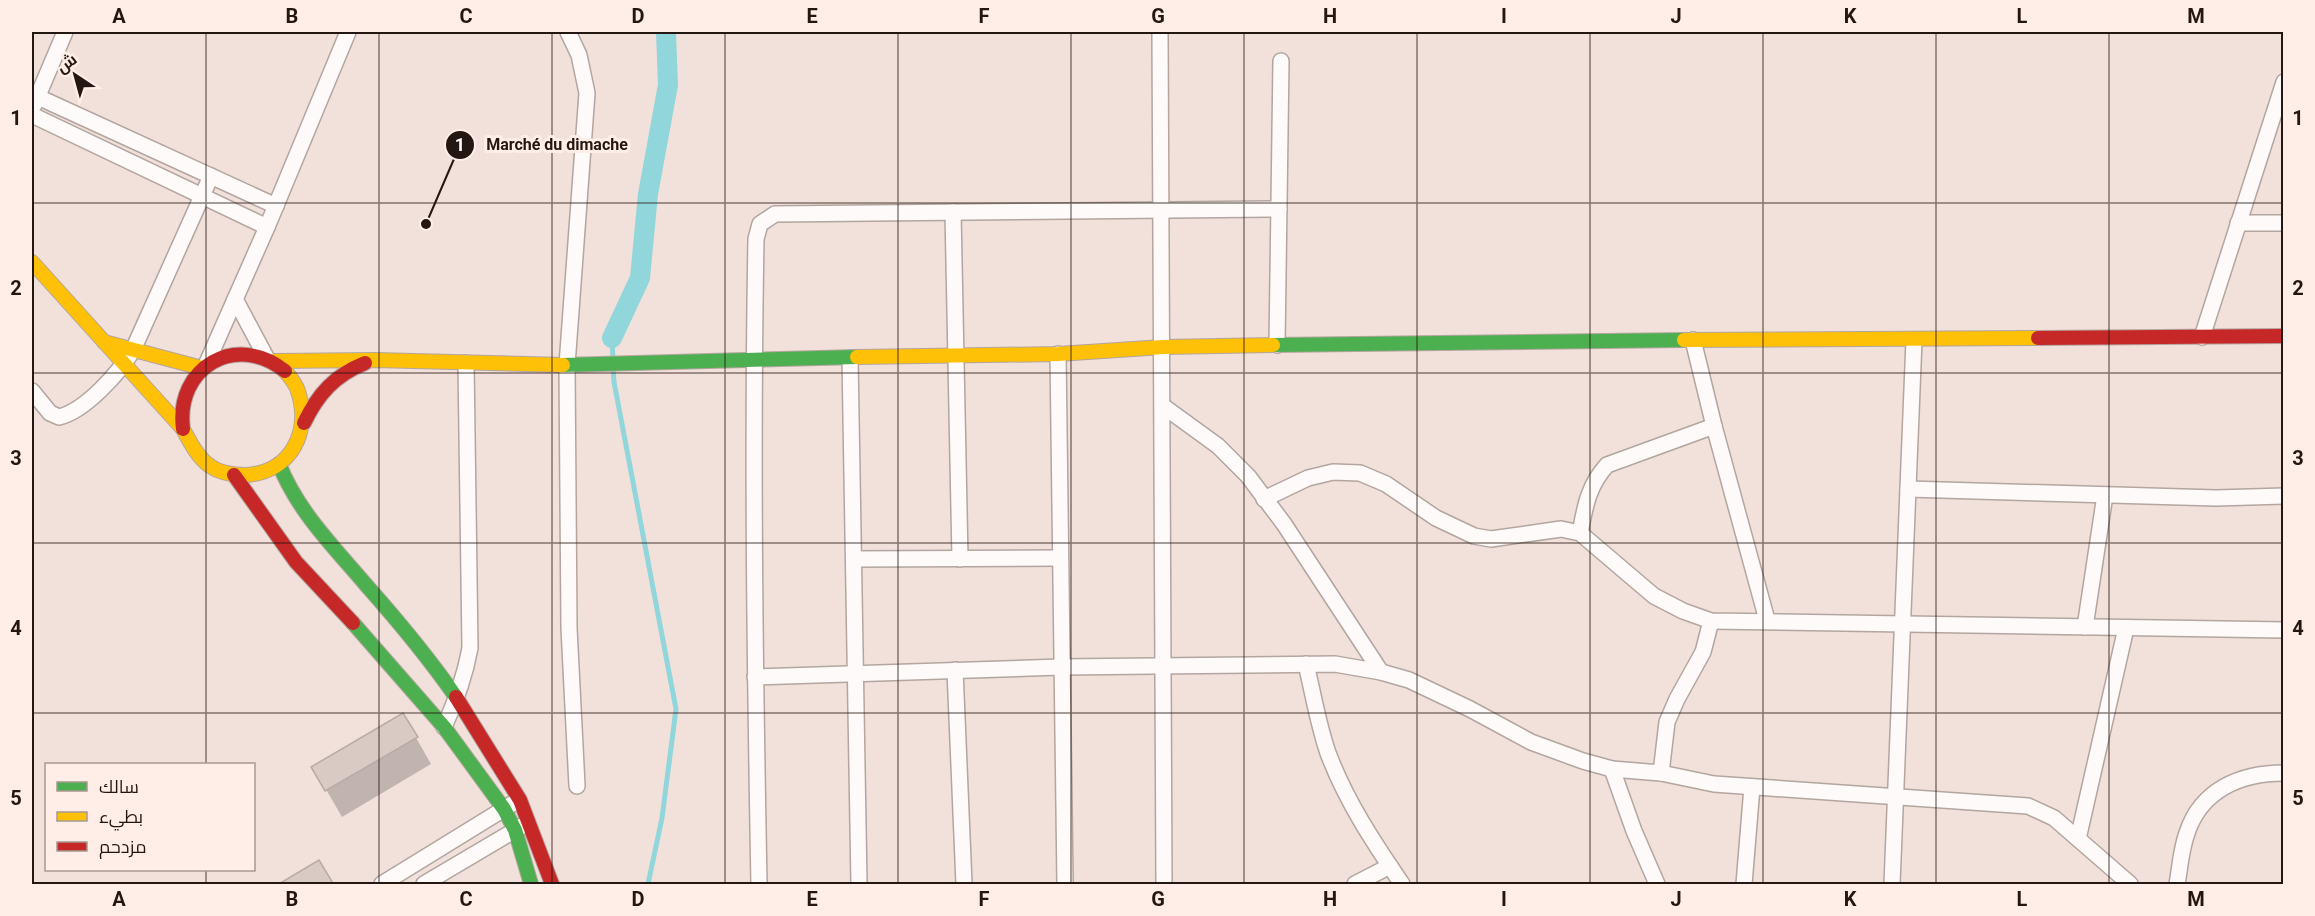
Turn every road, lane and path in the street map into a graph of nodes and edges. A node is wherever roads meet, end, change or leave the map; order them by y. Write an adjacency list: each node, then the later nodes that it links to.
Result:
1 (65, 32): 7 (street)
2 (348, 32): 14 (street)
3 (568, 32): 40 (street)
4 (1160, 32): 16 (street)
5 (1281, 61): 17 (street)
6 (2283, 82): 19 (street)
7 (35, 104): 8 (street)
8 (72, 112): 10 (street); 11 (street)
9 (32, 116): 10 (street)
10 (64, 132): 13 (street)
11 (211, 176): 12 (street); 13 (street)
12 (234, 187): 14 (street); 15 (street)
13 (202, 197): 15 (street); 31 (street)
14 (276, 206): 21 (street)
15 (226, 208): 21 (street)
16 (1161, 209): 17 (street); 18 (street); 30 (street)
17 (1279, 209): 29 (street)
18 (953, 212): 33 (street); 36 (street)
19 (2238, 223): 20 (street); 25 (street)
20 (2283, 223)
21 (267, 227): 23 (street)
22 (32, 262): 28 (street)
23 (235, 298): 35 (street); 41 (street)
24 (2283, 336): 25 (street)
25 (2202, 337): 27 (street)
26 (1694, 340): 27 (street); 29 (street); 45 (street)
27 (1914, 340): 49 (street)
28 (104, 342): 31 (street); 39 (street)
29 (1277, 345): 30 (street)
30 (1163, 347): 32 (street); 43 (street)
31 (133, 350): 39 (street); 41 (street)
32 (1058, 354): 33 (street); 54 (street)
33 (956, 356): 34 (street); 56 (street)
34 (850, 358): 36 (street); 55 (street)
35 (270, 359): 37 (street); 41 (street); 44 (street)
36 (754, 359): 40 (street); 69 (street)
37 (375, 360): 38 (street); 44 (street)
38 (466, 363): 40 (street); 70 (street)
39 (124, 364): 42 (street); 46 (street)
40 (567, 365): 75 (street)
41 (204, 367): 46 (street)
42 (32, 391)
43 (1163, 405): 52 (street); 65 (street)
44 (304, 423): 47 (street)
45 (1714, 426): 53 (street); 57 (street)
46 (183, 429): 48 (street)
47 (279, 464): 48 (street); 70 (street)
48 (234, 476): 71 (street)
49 (1908, 489): 50 (street); 59 (street)
50 (2105, 495): 51 (street); 60 (street)
51 (2283, 496)
52 (1264, 499): 53 (street); 67 (street)
53 (1580, 533): 58 (street)
54 (1060, 558): 56 (street); 64 (street)
55 (854, 559): 56 (street); 68 (street)
56 (960, 559)
57 (1767, 620): 58 (street); 59 (street)
58 (1711, 621): 73 (street)
59 (1902, 625): 60 (street); 77 (street)
60 (2085, 627): 61 (street)
61 (2126, 628): 62 (street); 82 (street)
62 (2283, 630)
63 (1306, 664): 65 (street); 67 (street); 83 (street)
64 (1061, 668): 65 (street); 66 (street); 91 (street)
65 (1164, 668): 92 (street)
66 (955, 670): 68 (street); 90 (street)
67 (1381, 672): 72 (street)
68 (856, 674): 69 (street); 89 (street)
69 (755, 677): 88 (street)
70 (457, 699): 71 (street); 78 (street)
71 (444, 727): 79 (street)
72 (1612, 769): 73 (street); 95 (street)
73 (1661, 773): 76 (street)
74 (2283, 773): 99 (street)
75 (577, 786)
76 (1752, 787): 77 (street); 96 (street)
77 (1897, 796): 82 (street); 97 (street)
78 (520, 800): 79 (street); 80 (street)
79 (504, 809): 81 (street); 84 (street)
80 (529, 822): 81 (street); 87 (street)
81 (515, 830): 85 (street); 86 (street)
82 (2078, 838): 98 (street)
83 (1390, 866): 93 (street); 94 (street)
84 (385, 884)
85 (424, 885)
86 (531, 885)
87 (552, 885)
88 (759, 885)
89 (859, 885)
90 (964, 885)
91 (1065, 885)
92 (1164, 885)
93 (1355, 885)
94 (1402, 885)
95 (1657, 885)
96 (1744, 885)
97 (1892, 885)
98 (2130, 885)
99 (2177, 885)

